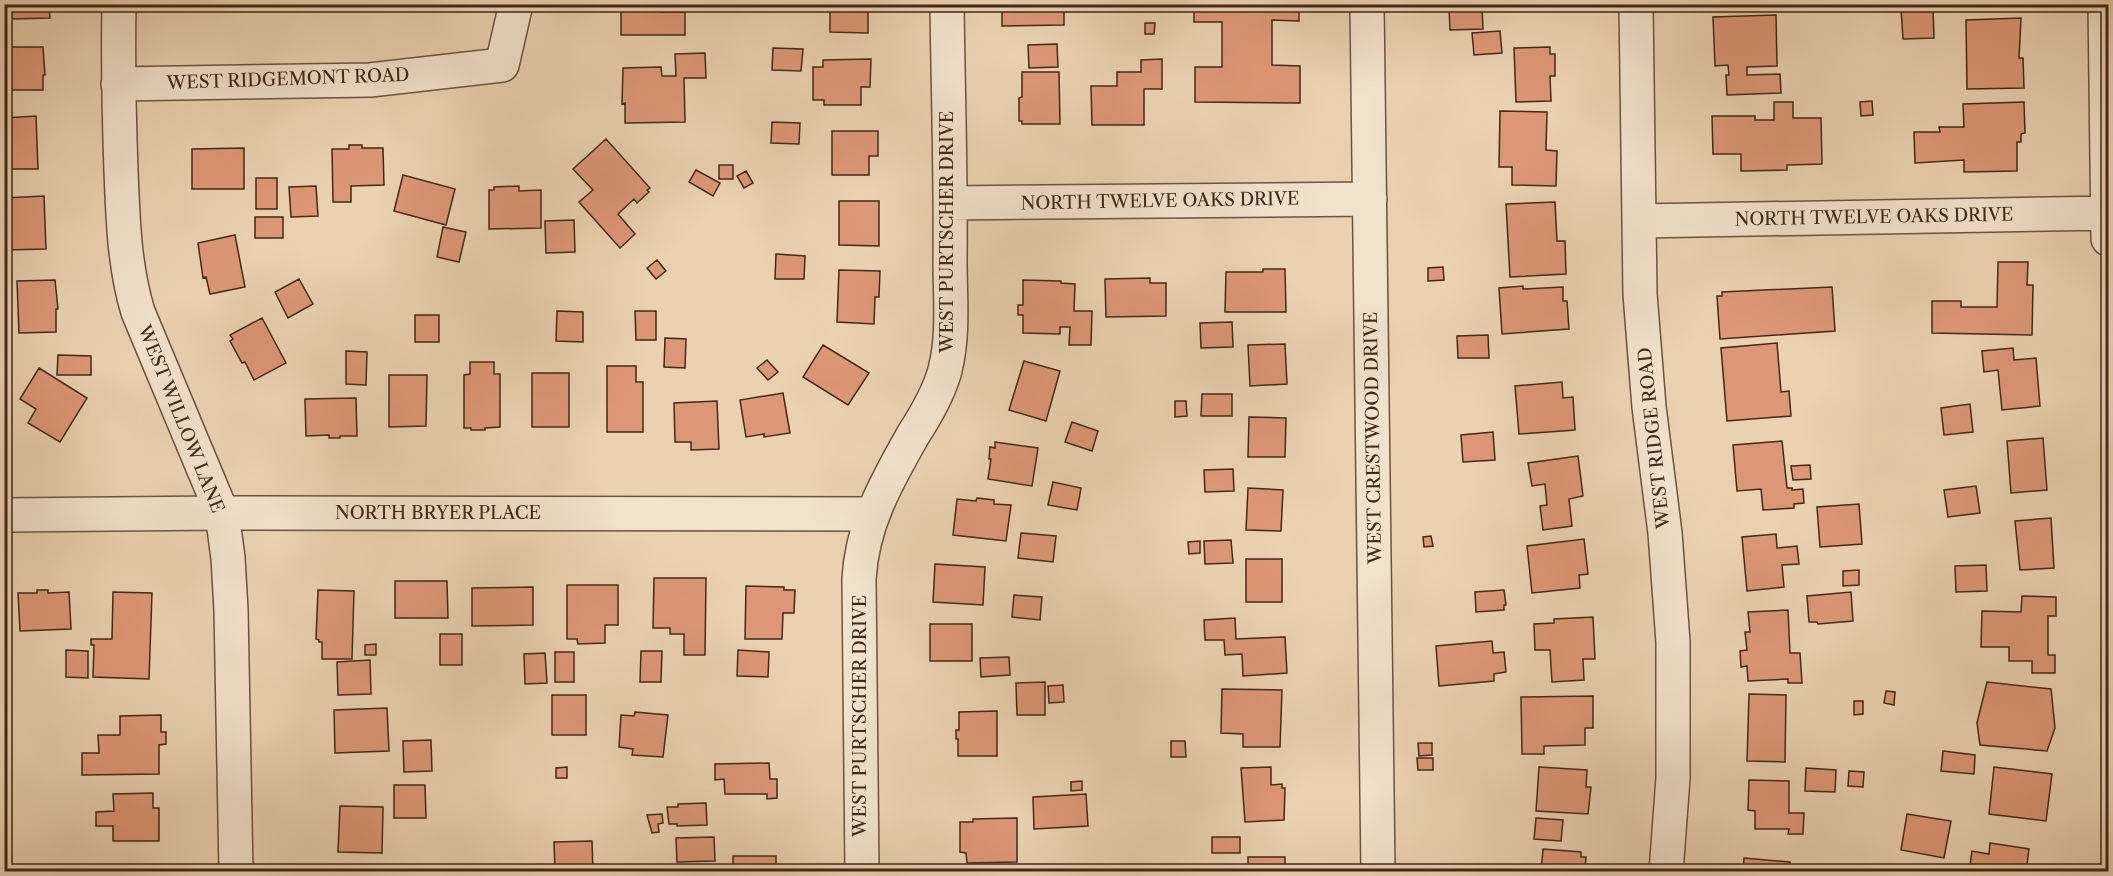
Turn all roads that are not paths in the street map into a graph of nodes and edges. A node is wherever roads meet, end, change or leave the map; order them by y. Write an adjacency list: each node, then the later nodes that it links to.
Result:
1 (119, 4): 7 (street, WEST WILLOW LANE)
2 (516, 4): 7 (street, WEST RIDGEMONT ROAD)
3 (947, 4): 9 (street, WEST PURTSCHER DRIVE)
4 (1367, 4): 8 (street, WEST CRESTWOOD DRIVE)
5 (1636, 4): 11 (street, WEST RIDGE ROAD)
6 (2104, 4): 10 (street)
7 (118, 84): 13 (street, WEST WILLOW LANE)
8 (1370, 199): 9 (street, NORTH TWELVE OAKS DRIVE); 18 (street, WEST CRESTWOOD DRIVE)
9 (950, 203): 14 (street, WEST PURTSCHER DRIVE)
10 (2108, 213): 11 (street, NORTH TWELVE OAKS DRIVE); 12 (street)
11 (1639, 221): 19 (street, WEST RIDGE ROAD)
12 (2109, 239)
13 (222, 513): 14 (street, NORTH BRYER PLACE); 15 (street, NORTH BRYER PLACE); 16 (street, WEST WILLOW LANE)
14 (872, 514): 17 (street, WEST PURTSCHER DRIVE)
15 (4, 515)
16 (236, 872)
17 (862, 872)
18 (1378, 872)
19 (1666, 872)

